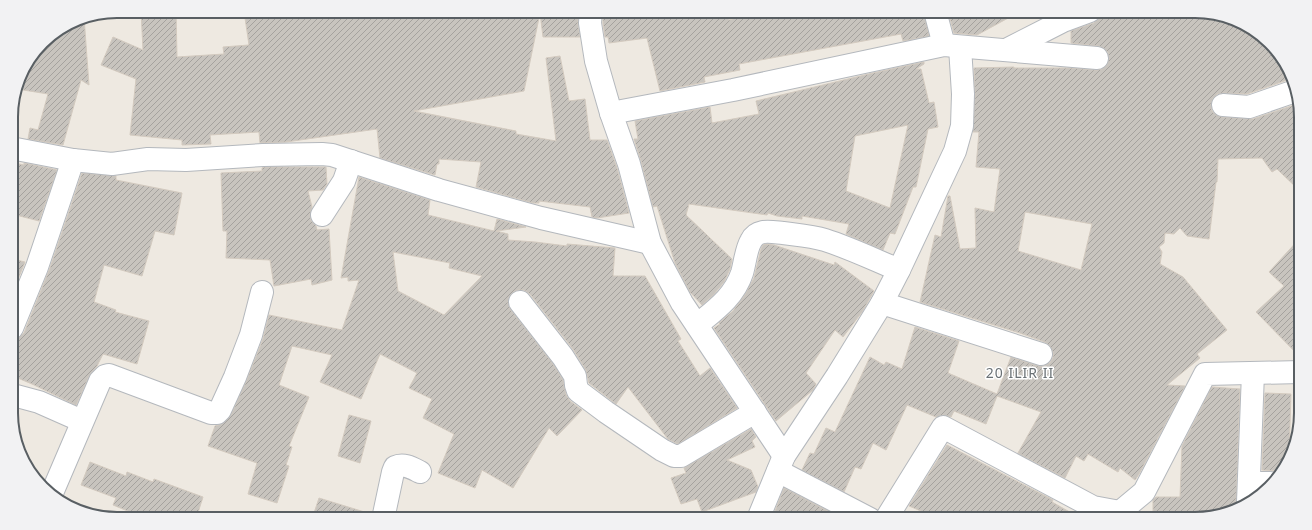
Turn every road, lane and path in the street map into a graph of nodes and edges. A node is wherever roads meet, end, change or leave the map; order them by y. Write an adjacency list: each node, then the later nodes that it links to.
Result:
1 (590, 18): 9 (street)
2 (938, 18): 4 (street)
3 (1072, 18): 5 (street)
4 (952, 46): 5 (street); 9 (street); 15 (street)
5 (1006, 50): 6 (street)
6 (1096, 58)
7 (1291, 92): 8 (street)
8 (1223, 105)
9 (611, 113): 14 (street)
10 (18, 149): 11 (street)
11 (73, 160): 12 (street); 19 (street)
12 (351, 161): 13 (street); 14 (street)
13 (322, 215)
14 (650, 243): 20 (street)
15 (899, 270): 18 (street); 20 (street)
16 (262, 292): 26 (street)
17 (520, 302): 25 (street)
18 (882, 303): 21 (street); 27 (street)
19 (18, 313)
20 (696, 325): 25 (street)
21 (1041, 354)
22 (1294, 372): 23 (street)
23 (1253, 373): 30 (street); 36 (street)
24 (18, 396): 26 (street)
25 (755, 412): 27 (street)
26 (82, 422): 29 (street)
27 (781, 464): 32 (street); 33 (street)
28 (420, 472): 31 (street)
29 (54, 489)
30 (1255, 489)
31 (384, 512)
32 (761, 512)
33 (859, 512)
34 (890, 512): 35 (street)
35 (1109, 512)
36 (1121, 512)

